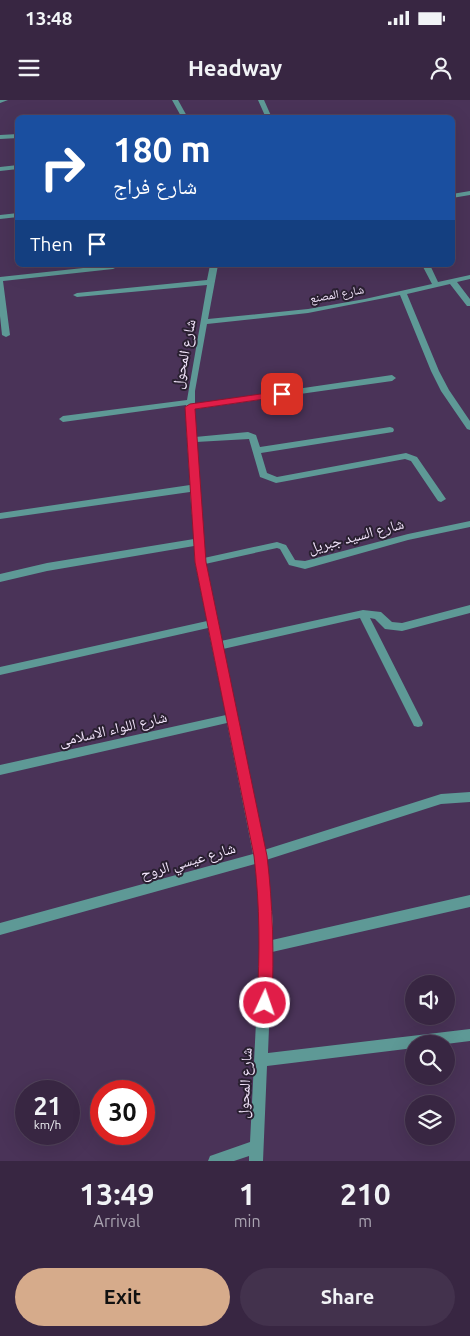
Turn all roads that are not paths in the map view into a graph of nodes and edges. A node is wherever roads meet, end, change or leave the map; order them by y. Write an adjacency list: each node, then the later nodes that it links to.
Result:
1 (5, 100): 4 (street)
2 (175, 100): 5 (street)
3 (261, 100): 6 (street)
4 (0, 101)
5 (183, 115)
6 (268, 115)
7 (15, 136): 8 (street)
8 (0, 137)
9 (15, 167): 10 (street)
10 (0, 169)
11 (470, 194): 12 (street)
12 (455, 196)
13 (15, 215): 14 (street)
14 (0, 217)
15 (113, 267): 19 (street)
16 (214, 267): 21 (street, شارع المحول)
17 (427, 267): 22 (street)
18 (470, 277): 20 (street, شارع المصنع)
19 (0, 281): 27 (street)
20 (452, 281): 22 (street, شارع المصنع); 25 (street)
21 (212, 282): 24 (street); 26 (street, شارع المحول)
22 (436, 285): 23 (street, شارع المصنع)
23 (403, 292): 26 (street, شارع المصنع); 31 (street)
24 (77, 295)
25 (470, 304)
26 (205, 322): 29 (street, شارع المحول)
27 (6, 335)
28 (392, 378): 29 (street)
29 (190, 404): 30 (street); 33 (street, شارع المحول)
30 (63, 419)
31 (470, 427)
32 (390, 430): 34 (street)
33 (191, 440): 34 (street); 35 (street, شارع المحول)
34 (256, 451): 36 (street)
35 (194, 488): 37 (street); 39 (street, شارع المحول)
36 (441, 499)
37 (0, 516)
38 (470, 524): 40 (street, شارع السيد جبريل)
39 (198, 542): 40 (street, شارع المحول); 41 (street)
40 (200, 562): 44 (street, شارع المحول)
41 (0, 578)
42 (470, 609): 43 (street)
43 (363, 614): 45 (street); 48 (street)
44 (213, 623): 45 (street, شارع المحول); 46 (street)
45 (217, 646): 47 (street, شارع المحول)
46 (0, 671)
47 (232, 718): 49 (street, شارع اللواء الاسلامى); 51 (street, شارع المحول)
48 (418, 723)
49 (0, 770)
50 (470, 797): 51 (street, شارع عيسي الروح)
51 (260, 856): 53 (street, شارع عيسي الروح); 54 (street, شارع المحول)
52 (470, 901): 54 (street)
53 (0, 929)
54 (268, 947): 56 (street, شارع المحول)
55 (470, 1035): 56 (street)
56 (262, 1060): 57 (street, شارع المحول)
57 (257, 1146): 58 (street); 59 (street, شارع المحول)
58 (215, 1161)
59 (256, 1161)

